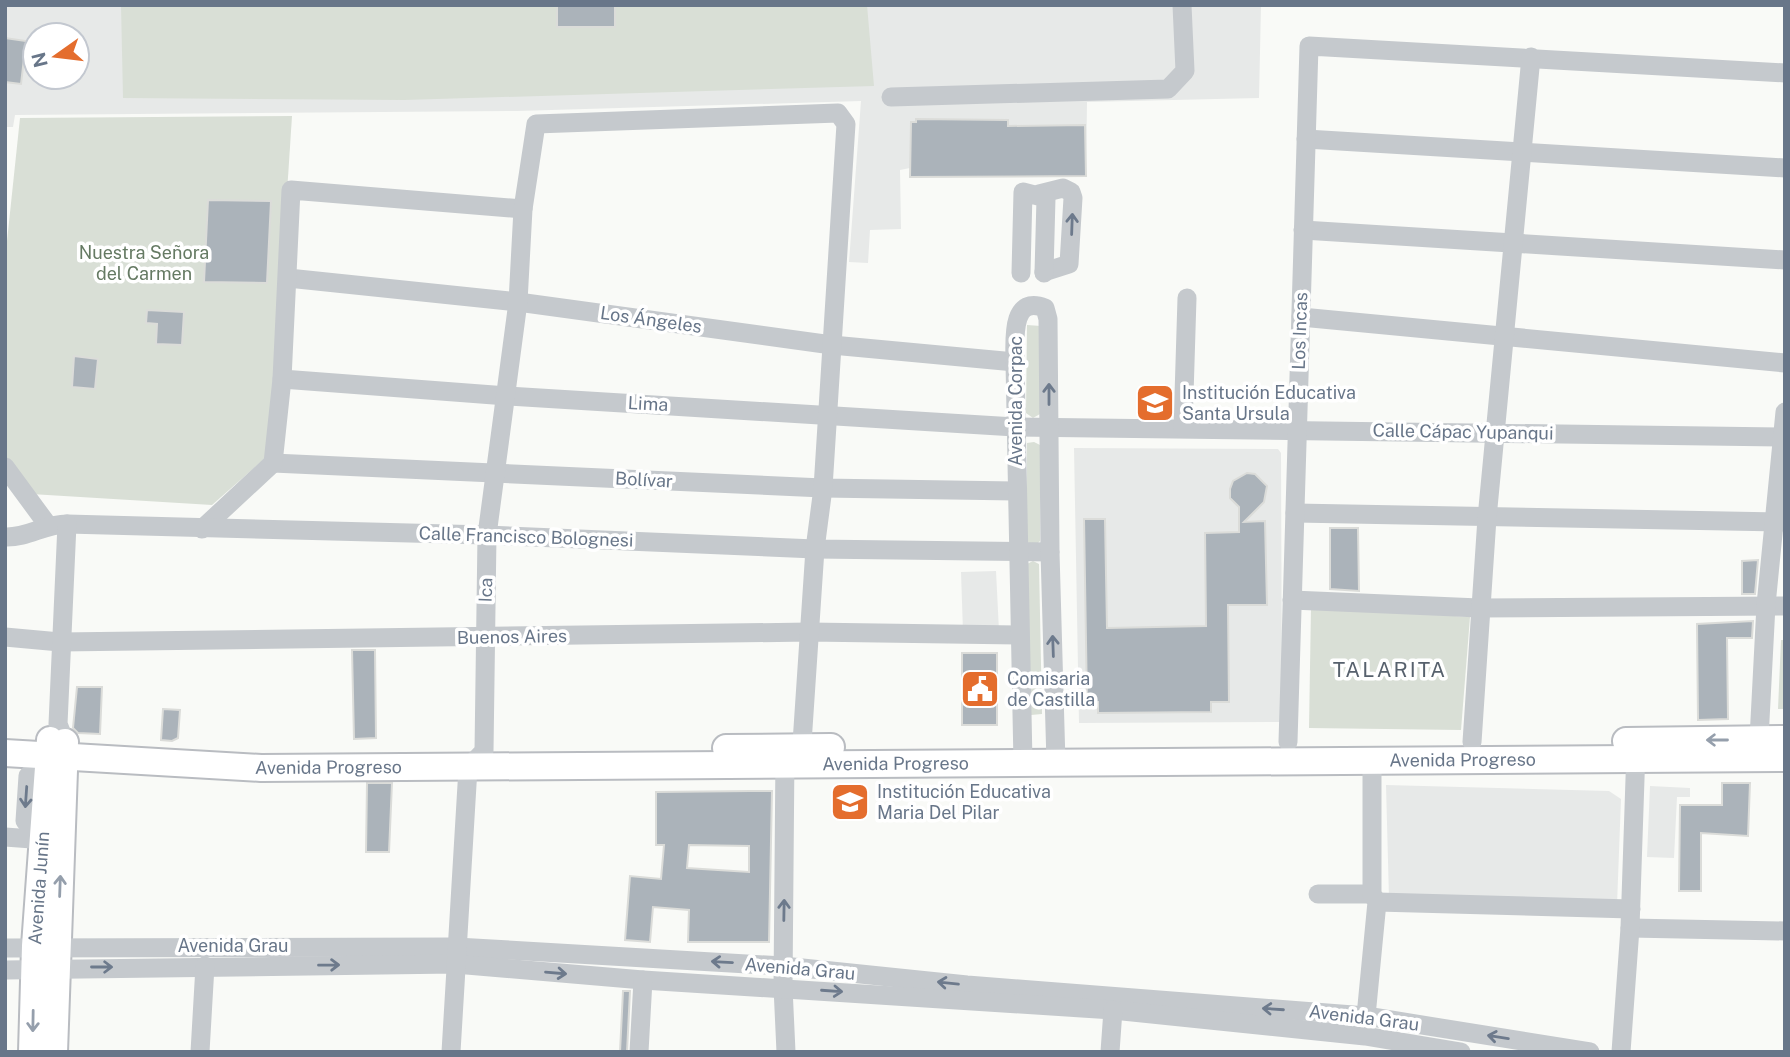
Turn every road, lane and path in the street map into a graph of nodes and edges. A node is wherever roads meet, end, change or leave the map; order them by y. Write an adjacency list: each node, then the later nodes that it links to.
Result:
1 (1182, 5): 4 (street)
2 (1531, 57): 3 (street); 5 (street, Los Incas); 6 (street)
3 (1785, 73)
4 (891, 97)
5 (1306, 139): 6 (street); 9 (street, Los Incas)
6 (1522, 150): 7 (street); 10 (street)
7 (1785, 168)
8 (523, 209): 12 (street); 14 (street, Ica); 19 (street, Ica)
9 (1303, 230): 10 (street); 17 (street, Los Incas)
10 (1514, 244): 11 (street); 18 (street)
11 (1785, 260)
12 (288, 278): 14 (street, Los Ángeles); 22 (street)
13 (1187, 298): 28 (street)
14 (518, 302): 19 (street, Los Ángeles); 23 (street, Ica)
15 (1045, 308): 16 (street, Avenida Corpac); 16 (street, one-way to 16); 27 (street, Avenida Corpac, one-way to 15)
16 (1021, 311): 20 (street, Avenida Corpac)
17 (1301, 317): 18 (street); 29 (street, Los Incas)
18 (1504, 338): 21 (street); 30 (street)
19 (832, 345): 20 (street, Los Ángeles); 25 (street)
20 (1015, 362): 26 (street, Avenida Corpac)
21 (1785, 363)
22 (282, 379): 23 (street, Lima); 32 (street)
23 (507, 396): 25 (street, Lima); 34 (street, Ica)
24 (1785, 412): 31 (street)
25 (828, 414): 26 (street, Lima); 35 (street)
26 (1015, 427): 27 (street, Calle Cápac Yupanqui); 36 (street, Avenida Corpac)
27 (1049, 428): 28 (street, Calle Cápac Yupanqui); 47 (street, Avenida Corpac)
28 (1183, 428): 29 (street, Calle Cápac Yupanqui)
29 (1297, 429): 30 (street, Calle Cápac Yupanqui); 37 (street, Los Incas)
30 (1495, 432): 31 (street, Calle Cápac Yupanqui); 38 (street)
31 (1784, 436): 39 (street)
32 (273, 463): 34 (street, Bolívar); 42 (street)
33 (5, 467): 40 (street)
34 (497, 474): 35 (street, Bolívar); 43 (street, Ica)
35 (823, 488): 36 (street, Bolívar); 45 (street)
36 (1015, 491): 46 (street, Avenida Corpac)
37 (1295, 513): 38 (street); 48 (street, Los Incas)
38 (1487, 518): 39 (street); 50 (street)
39 (1780, 522): 49 (street)
40 (47, 524): 41 (street, Calle Francisco Bolognesi); 44 (street, Calle Francisco Bolognesi)
41 (67, 524): 42 (street, Calle Francisco Bolognesi); 55 (street, Avenida Junín)
42 (202, 529): 43 (street, Calle Francisco Bolognesi)
43 (487, 535): 45 (street, Calle Francisco Bolognesi); 54 (street, Ica)
44 (5, 537)
45 (815, 548): 46 (street, Calle Francisco Bolognesi); 51 (street)
46 (1017, 551): 47 (street, Calle Francisco Bolognesi); 52 (street, Avenida Corpac)
47 (1050, 552): 64 (street, Avenida Corpac, one-way to 47)
48 (1292, 600): 50 (street); 59 (street, Los Incas)
49 (1776, 606): 50 (street); 57 (street)
50 (1479, 608): 58 (street)
51 (809, 632): 52 (street, Buenos Aires); 54 (street, Buenos Aires); 65 (street)
52 (1019, 635): 63 (street, Avenida Corpac)
53 (5, 638): 55 (street, Buenos Aires)
54 (485, 638): 55 (street, Buenos Aires); 67 (street, Ica)
55 (60, 642): 60 (street, Avenida Junín)
56 (5, 737): 60 (main road, Avenida Progreso)
57 (1772, 739): 61 (main road, Avenida Progreso, one-way to 61)
58 (1472, 742): 59 (main road, Avenida Progreso); 61 (main road, Avenida Progreso)
59 (1288, 743): 64 (main road, Avenida Progreso)
60 (57, 744): 62 (main road, Avenida Progreso); 67 (main road, Avenida Progreso); 70 (main road, Avenida Junín); 70 (street, one-way to 70)
61 (1636, 750): 66 (main road, Avenida Progreso); 68 (main road, Avenida Progreso); 73 (street)
62 (5, 753)
63 (1023, 755): 64 (main road, Avenida Progreso); 65 (main road, Avenida Progreso)
64 (1056, 755): 68 (main road, Avenida Progreso)
65 (793, 757): 67 (main road, Avenida Progreso); 79 (street, one-way to 65)
66 (1785, 758)
67 (476, 759): 76 (street, Ica)
68 (1372, 759): 72 (street)
69 (5, 837): 70 (street)
70 (51, 840): 77 (main road, Avenida Junín)
71 (1318, 894): 72 (street)
72 (1374, 898): 73 (street); 84 (street)
73 (1631, 919): 74 (street); 94 (street)
74 (1785, 932)
75 (5, 948): 77 (street, Avenida Grau)
76 (456, 955): 77 (street, Avenida Grau); 78 (street, Avenida Grau, one-way to 76); 79 (street, Avenida Grau, one-way to 76); 81 (street, Avenida Grau, one-way to 81); 88 (street, Ica)
77 (45, 957): 78 (street, Avenida Grau, one-way to 78); 80 (street, Avenida Grau); 85 (main road, Avenida Junín, one-way to 85); 86 (main road, Avenida Junín)
78 (205, 966): 87 (street)
79 (783, 966): 82 (street); 84 (street, Avenida Grau, one-way to 79)
80 (5, 970)
81 (643, 980): 82 (street, Avenida Grau); 89 (street)
82 (783, 987): 83 (street, Avenida Grau, one-way to 83); 90 (street)
83 (1113, 1010): 91 (street); 92 (street, Avenida Grau)
84 (1366, 1016): 93 (street, Avenida Grau, one-way to 84)
85 (32, 1052)
86 (54, 1052)
87 (200, 1052)
88 (451, 1052)
89 (639, 1052)
90 (786, 1052)
91 (1110, 1052)
92 (1461, 1052)
93 (1590, 1052)
94 (1621, 1052)

